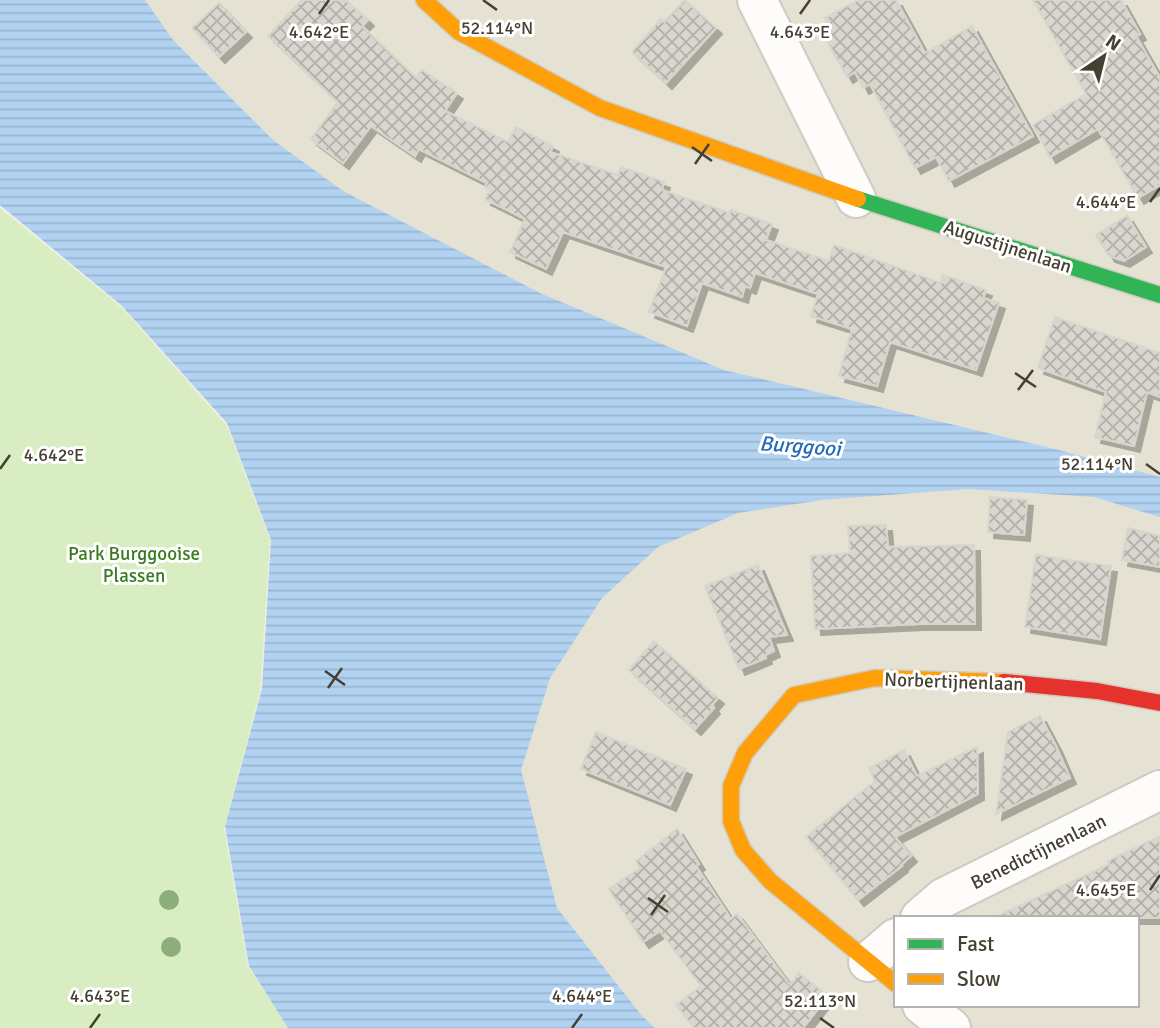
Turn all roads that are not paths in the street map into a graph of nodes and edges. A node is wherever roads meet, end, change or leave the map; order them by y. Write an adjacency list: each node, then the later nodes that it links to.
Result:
1 (424, 0): 3 (street, Augustijnenlaan)
2 (757, 0): 3 (street)
3 (856, 198): 4 (street, Augustijnenlaan)
4 (1160, 295)
5 (1160, 703): 8 (street, Norbertijnenlaan)
6 (1160, 790): 7 (street, Benedictijnenlaan)
7 (922, 916)
8 (887, 961)
9 (925, 1007): 10 (street)
10 (951, 1028)

